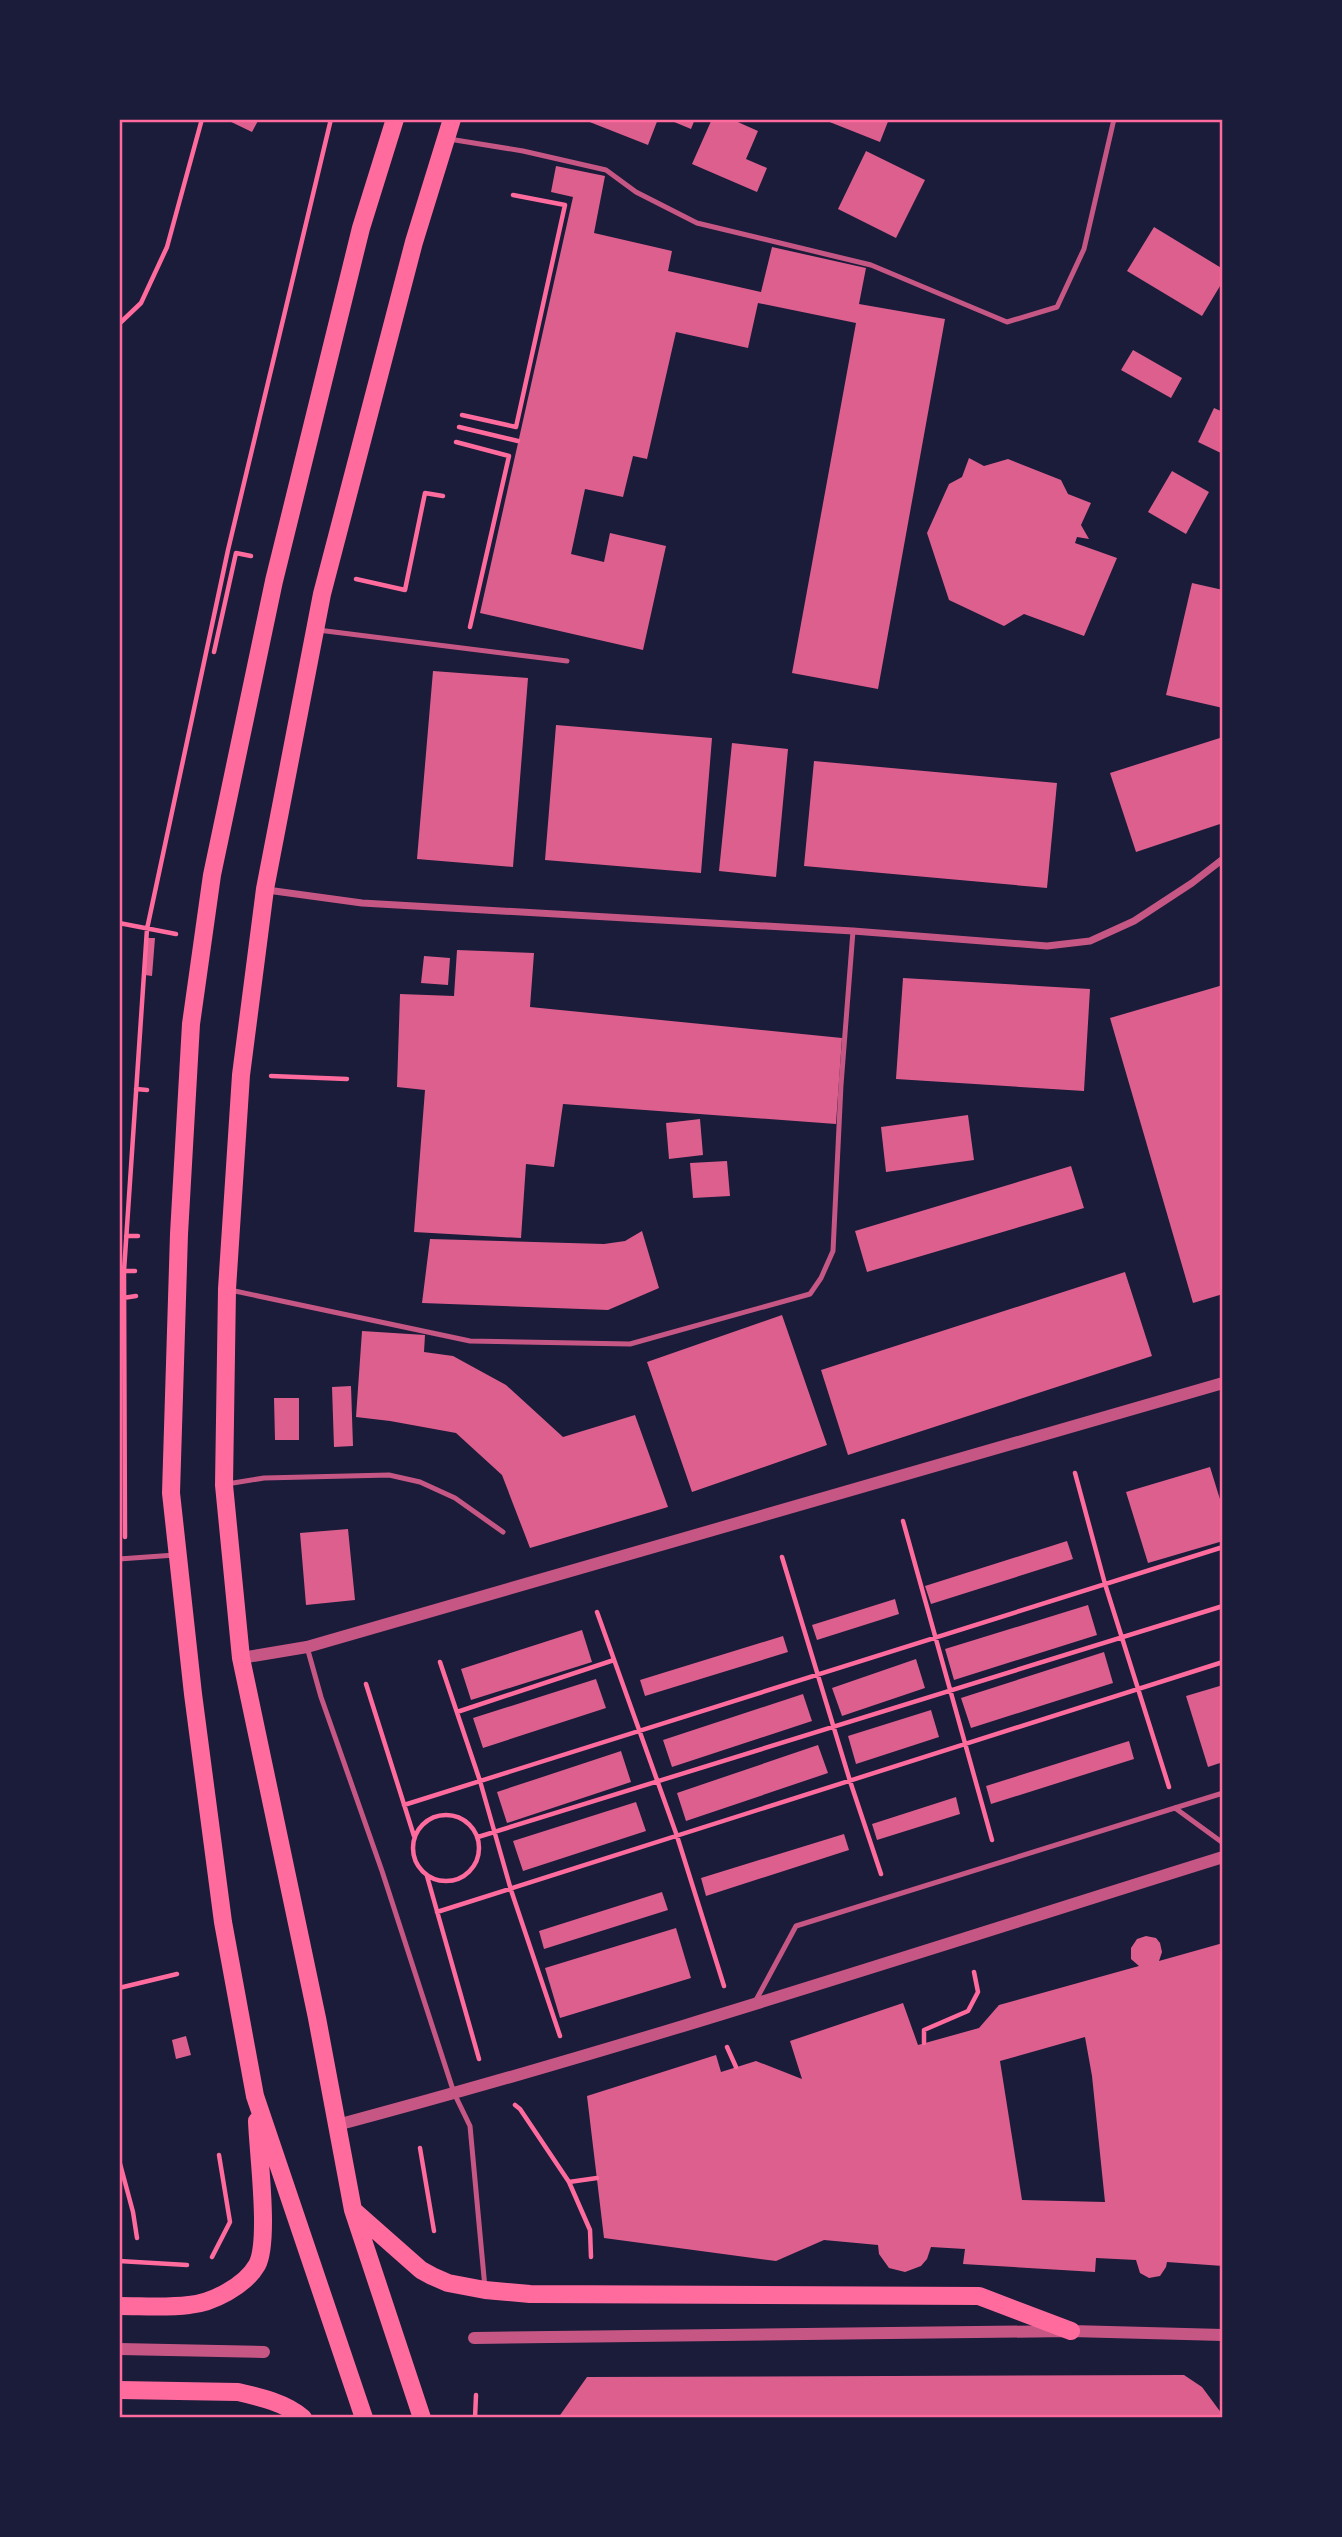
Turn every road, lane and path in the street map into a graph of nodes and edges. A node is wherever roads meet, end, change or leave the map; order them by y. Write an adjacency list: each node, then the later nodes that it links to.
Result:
1 (202, 119): 8 (path)
2 (331, 119): 18 (path)
3 (395, 119): 27 (main road)
4 (452, 119): 6 (main road)
5 (1114, 119): 6 (lane)
6 (446, 139): 16 (main road)
7 (513, 195): 9 (path)
8 (119, 324)
9 (462, 415)
10 (459, 427): 11 (path)
11 (518, 441)
12 (456, 442): 17 (path)
13 (443, 496): 15 (path)
14 (236, 552): 19 (path)
15 (405, 590)
16 (315, 630): 21 (lane); 23 (main road)
17 (469, 631)
18 (206, 650): 19 (path); 25 (path)
19 (214, 652): 20 (path)
20 (222, 654)
21 (567, 661)
22 (1223, 859): 26 (street)
23 (265, 889): 26 (street); 28 (main road)
24 (119, 923): 25 (path)
25 (147, 929): 27 (path); 30 (path)
26 (853, 930): 36 (lane)
27 (204, 939): 45 (main road)
28 (241, 1075): 29 (path); 36 (main road)
29 (347, 1079)
30 (136, 1088): 31 (path); 32 (path)
31 (147, 1090)
32 (126, 1236): 33 (path); 34 (path)
33 (138, 1236)
34 (124, 1271): 35 (path); 38 (path)
35 (135, 1271)
36 (227, 1289): 41 (main road)
37 (136, 1296): 38 (path)
38 (124, 1297): 47 (path)
39 (1223, 1383): 53 (street)
40 (1075, 1473): 48 (path)
41 (224, 1485): 43 (lane); 54 (main road)
42 (903, 1521): 52 (path)
43 (503, 1532)
44 (1223, 1547): 48 (path)
45 (178, 1555): 47 (lane); 94 (main road)
46 (782, 1557): 58 (path)
47 (122, 1559)
48 (1105, 1584): 51 (path); 52 (path)
49 (1223, 1606): 51 (path)
50 (597, 1612): 55 (path)
51 (1122, 1637): 60 (path); 61 (path)
52 (936, 1638): 58 (path); 61 (path)
53 (307, 1647): 54 (street); 93 (lane)
54 (241, 1658): 95 (main road)
55 (614, 1660): 62 (path); 64 (path)
56 (440, 1662): 62 (path)
57 (1223, 1662): 60 (path)
58 (817, 1675): 63 (path); 64 (path)
59 (366, 1684): 70 (path)
60 (1138, 1689): 65 (path); 71 (path)
61 (950, 1691): 63 (path); 65 (path)
62 (457, 1713): 66 (path)
63 (834, 1727): 67 (path); 68 (path)
64 (639, 1731): 66 (path); 68 (path)
65 (965, 1744): 67 (path); 78 (path)
66 (480, 1781): 70 (path); 72 (path)
67 (850, 1781): 74 (path); 81 (path)
68 (658, 1782): 72 (path); 74 (path)
69 (1223, 1793): 71 (lane)
70 (404, 1805): 73 (path)
71 (1175, 1808): 76 (lane); 78 (lane)
72 (496, 1832): 75 (path); 80 (path)
73 (415, 1836): 75 (path); 79 (path)
74 (677, 1836): 80 (path); 87 (path)
75 (478, 1837): 79 (path)
76 (1223, 1843)
77 (1223, 1857): 86 (street)
78 (998, 1863): 81 (lane)
79 (427, 1876): 82 (path)
80 (511, 1890): 82 (path); 90 (path)
81 (888, 1897): 86 (lane)
82 (438, 1912): 92 (path)
83 (974, 1972): 88 (path)
84 (177, 1974): 85 (path)
85 (119, 1989)
86 (754, 2005): 87 (street)
87 (732, 2011): 90 (street)
88 (924, 2043)
89 (727, 2047): 91 (path)
90 (568, 2060): 92 (street)
91 (736, 2067)
92 (486, 2083): 93 (street); 100 (path)
93 (454, 2093): 95 (street); 108 (lane)
94 (255, 2096): 109 (main road); 118 (main road)
95 (337, 2126): 101 (main road)
96 (420, 2148): 102 (path)
97 (219, 2154): 105 (path)
98 (119, 2160): 103 (path)
99 (597, 2178): 100 (path)
100 (569, 2182): 104 (path)
101 (353, 2210): 108 (main road); 119 (main road)
102 (434, 2231)
103 (137, 2238)
104 (591, 2257)
105 (212, 2258)
106 (119, 2261): 107 (path)
107 (187, 2264)
108 (485, 2290): 110 (main road)
109 (119, 2306)
110 (1071, 2331): 111 (street); 112 (street)
111 (1223, 2335)
112 (474, 2338)
113 (119, 2349): 114 (street)
114 (264, 2352)
115 (119, 2390): 117 (main road)
116 (476, 2395): 120 (path)
117 (303, 2418)
118 (364, 2418)
119 (422, 2418)
120 (475, 2418)

